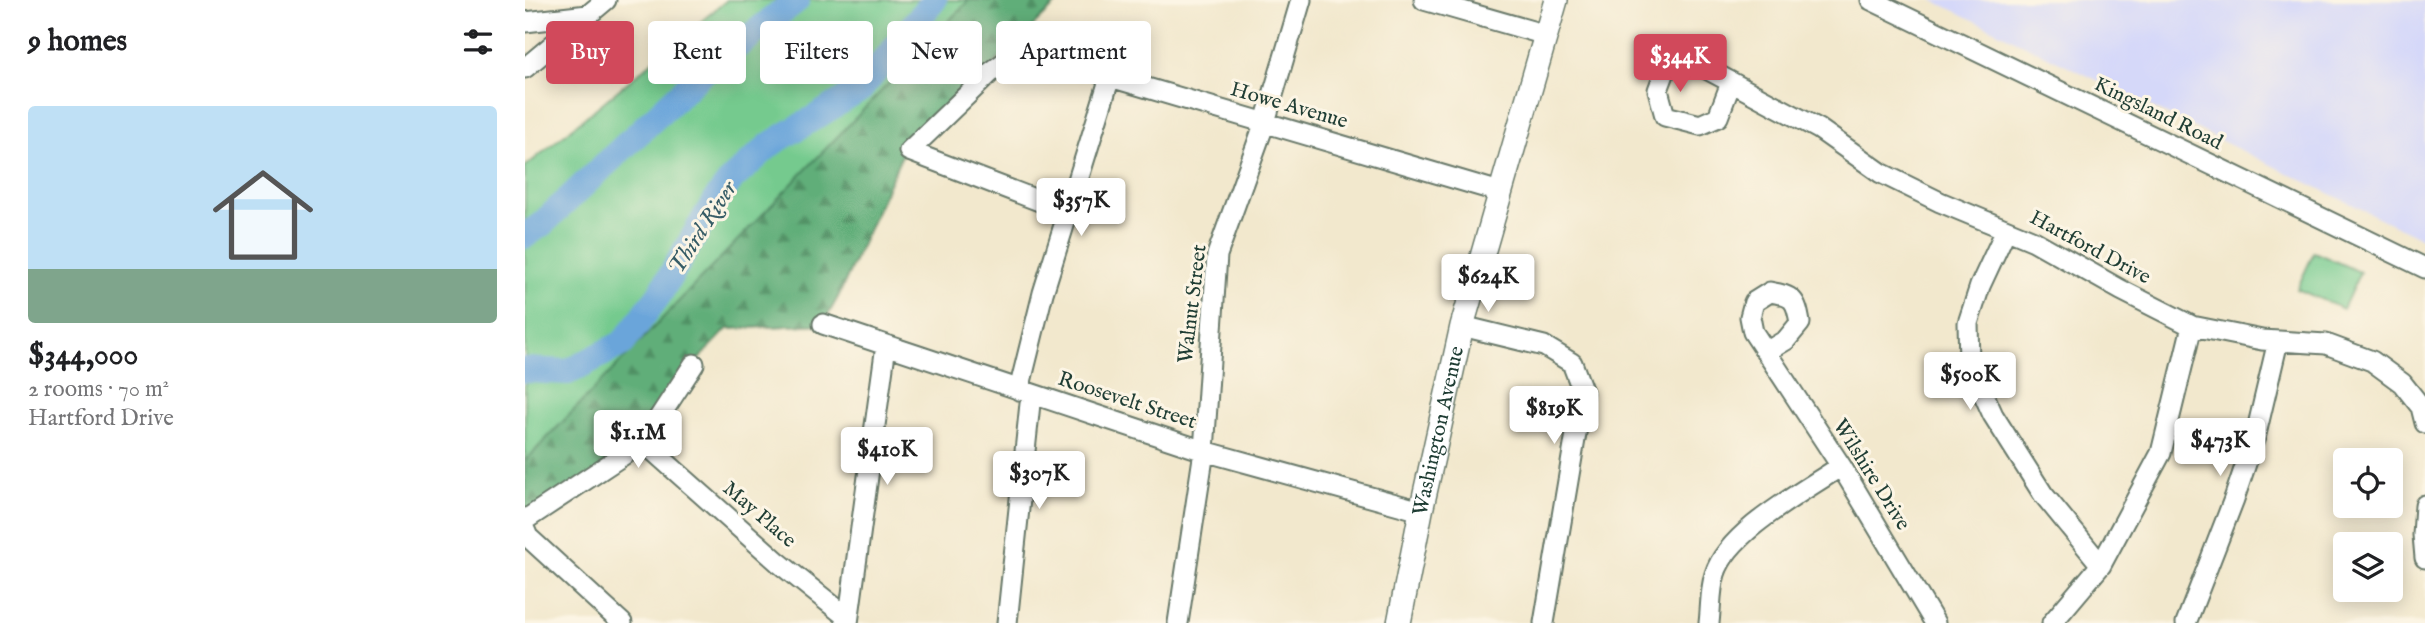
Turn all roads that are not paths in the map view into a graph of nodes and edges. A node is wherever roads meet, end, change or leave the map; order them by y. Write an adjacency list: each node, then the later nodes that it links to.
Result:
1 (606, 0): 6 (street)
2 (1301, 0): 14 (street, Walnut Street)
3 (1424, 0): 8 (street)
4 (1556, 0): 8 (main road, Washington Avenue)
5 (1871, 0): 18 (street, Kingsland Road)
6 (589, 14): 7 (street); 9 (street)
7 (525, 22)
8 (1546, 35): 15 (main road, Washington Avenue)
9 (525, 68)
10 (996, 68): 16 (street, Howe Avenue)
11 (1731, 83): 17 (street, Hartford Drive)
12 (1108, 84): 16 (street)
13 (1134, 84): 14 (street, Howe Avenue)
14 (1265, 122): 15 (street, Howe Avenue); 29 (street, Walnut Street)
15 (1500, 192): 20 (main road, Washington Avenue)
16 (1068, 212): 26 (street)
17 (2005, 230): 21 (street, Hartford Drive); 36 (street)
18 (2425, 268)
19 (823, 324): 23 (street, Roosevelt Street)
20 (1462, 326): 32 (main road, Washington Avenue); 42 (street)
21 (2192, 326): 22 (street, Hartford Drive); 36 (street)
22 (2278, 341): 27 (street, Hartford Drive); 46 (street)
23 (886, 345): 26 (street, Roosevelt Street); 37 (street)
24 (1766, 352): 30 (street, Wilshire Drive)
25 (694, 363): 28 (street)
26 (1025, 392): 29 (street, Roosevelt Street); 39 (street)
27 (2425, 423)
28 (643, 442): 33 (street); 37 (street, May Place)
29 (1204, 451): 32 (street, Roosevelt Street); 40 (street, Walnut Street)
30 (1841, 466): 43 (street); 44 (street, Wilshire Drive)
31 (2425, 505): 35 (street)
32 (1421, 511): 41 (main road, Washington Avenue)
33 (525, 520)
34 (525, 530): 38 (street)
35 (2425, 558)
36 (2101, 565): 45 (street)
37 (848, 620)
38 (622, 623)
39 (1007, 623)
40 (1178, 623)
41 (1399, 623)
42 (1544, 623)
43 (1709, 623)
44 (1935, 623)
45 (2052, 623)
46 (2186, 623)

